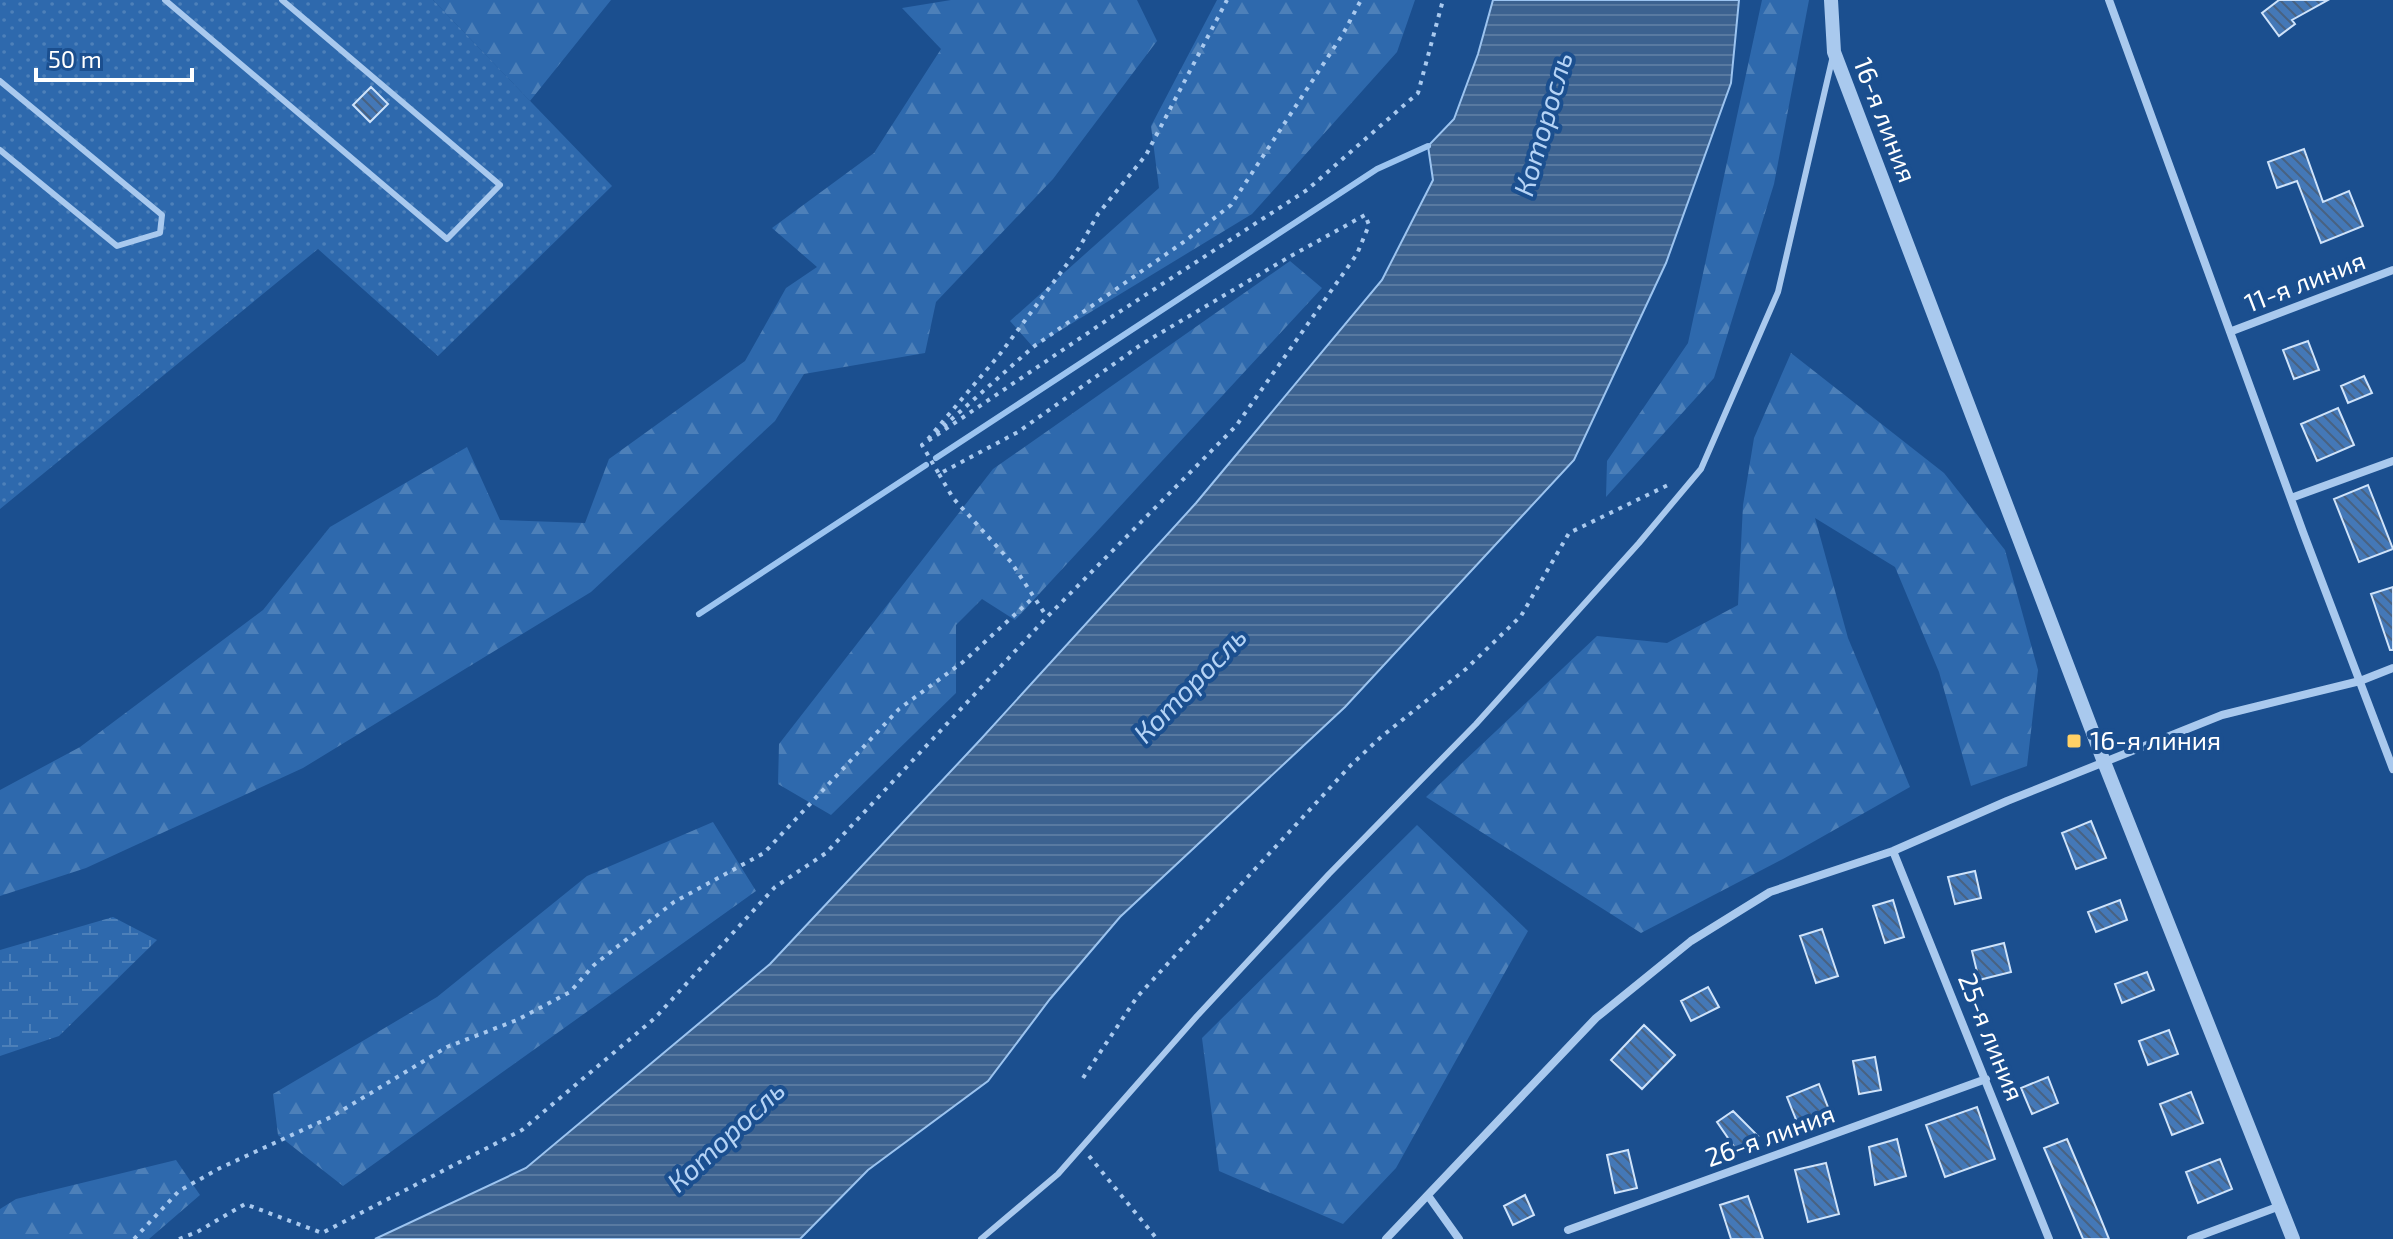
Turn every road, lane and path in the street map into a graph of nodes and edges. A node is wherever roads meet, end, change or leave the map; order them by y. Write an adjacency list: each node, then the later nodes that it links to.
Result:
1 (165, 0): 2 (lane)
2 (282, 0)
3 (1227, 0): 13 (path)
4 (1361, 0): 13 (path)
5 (1443, 0): 13 (path)
6 (1831, 0): 8 (street, 16-я линия)
7 (2109, 0): 12 (street)
8 (1834, 52): 15 (lane); 22 (street, 16-я линия)
9 (0, 81): 10 (lane)
10 (0, 150)
11 (2393, 270): 12 (street, 11-я линия)
12 (2232, 331): 17 (street)
13 (922, 445): 16 (path)
14 (2393, 461): 17 (street)
15 (1701, 469): 25 (path); 27 (lane)
16 (939, 474): 18 (path); 19 (path)
17 (2291, 498): 21 (street)
18 (1034, 597): 19 (path); 31 (path)
19 (1047, 617): 32 (path)
20 (2393, 668): 21 (street)
21 (2360, 681): 22 (street); 23 (street)
22 (2104, 762): 24 (street); 29 (street, 16-я линия)
23 (2393, 769)
24 (1893, 851): 26 (street, 25-я линия); 28 (street)
25 (1083, 1078)
26 (1986, 1079): 30 (street, 26-я линия); 37 (street, 25-я линия)
27 (1082, 1147): 33 (lane); 34 (path)
28 (1429, 1197): 35 (street); 36 (street)
29 (2280, 1206): 38 (street); 39 (street, 16-я линия)
30 (1568, 1230)
31 (134, 1239)
32 (179, 1239)
33 (981, 1239)
34 (1157, 1239)
35 (1386, 1239)
36 (1459, 1239)
37 (2049, 1239)
38 (2191, 1239)
39 (2293, 1239)

